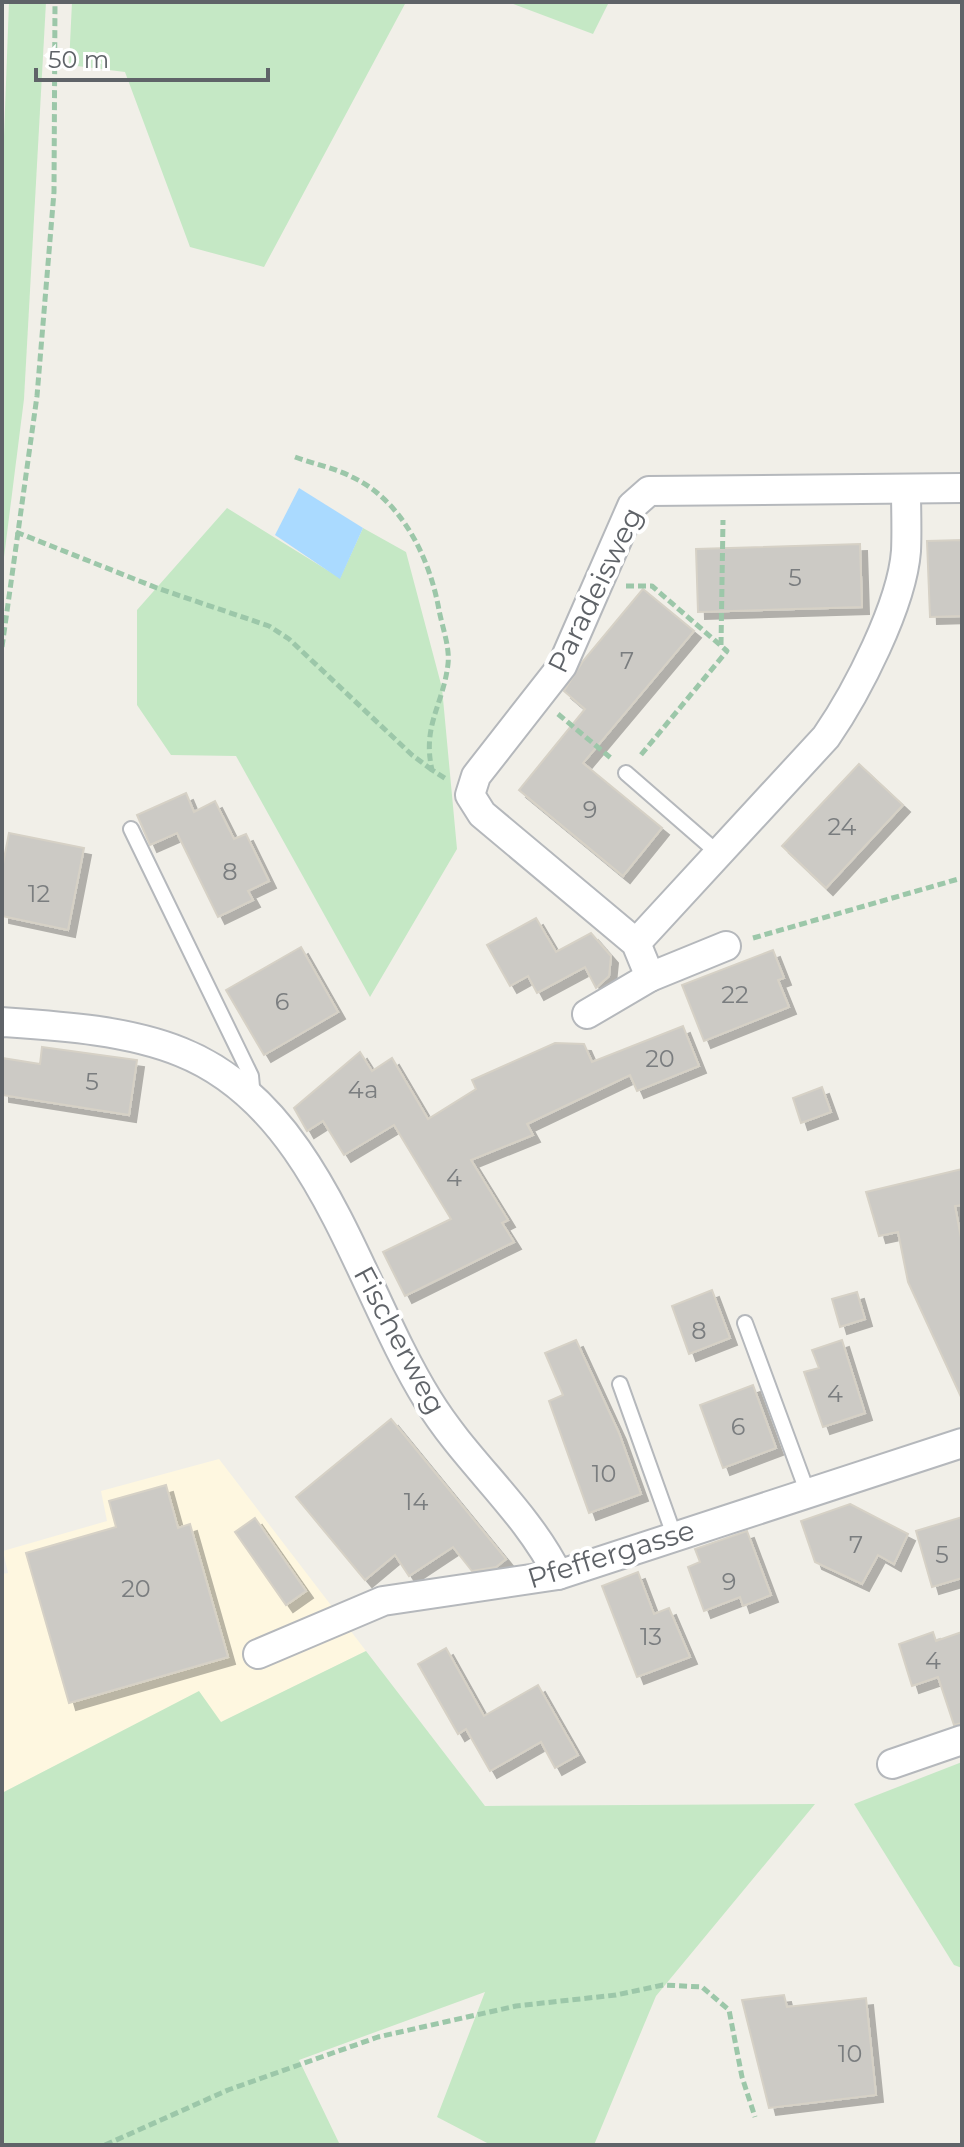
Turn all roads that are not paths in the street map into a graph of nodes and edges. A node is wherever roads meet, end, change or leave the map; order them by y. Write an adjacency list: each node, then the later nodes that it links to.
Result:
1 (962, 488): 2 (street, Paradeisweg)
2 (906, 489): 5 (street); 6 (street, Paradeisweg)
3 (626, 773): 5 (lane)
4 (131, 829): 11 (lane, Fischerweg)
5 (718, 853): 6 (street)
6 (636, 943): 8 (street)
7 (726, 946): 8 (street)
8 (650, 977): 9 (street)
9 (587, 1014)
10 (2, 1022): 11 (street, Fischerweg)
11 (253, 1098): 17 (street, Fischerweg)
12 (745, 1323): 15 (lane)
13 (620, 1384): 16 (lane)
14 (962, 1443): 15 (street, Pfeffergasse)
15 (807, 1491): 16 (street, Pfeffergasse)
16 (674, 1535): 17 (street, Pfeffergasse)
17 (558, 1575): 18 (street, Pfeffergasse)
18 (258, 1654)
19 (962, 1740): 20 (street)
20 (892, 1764)

